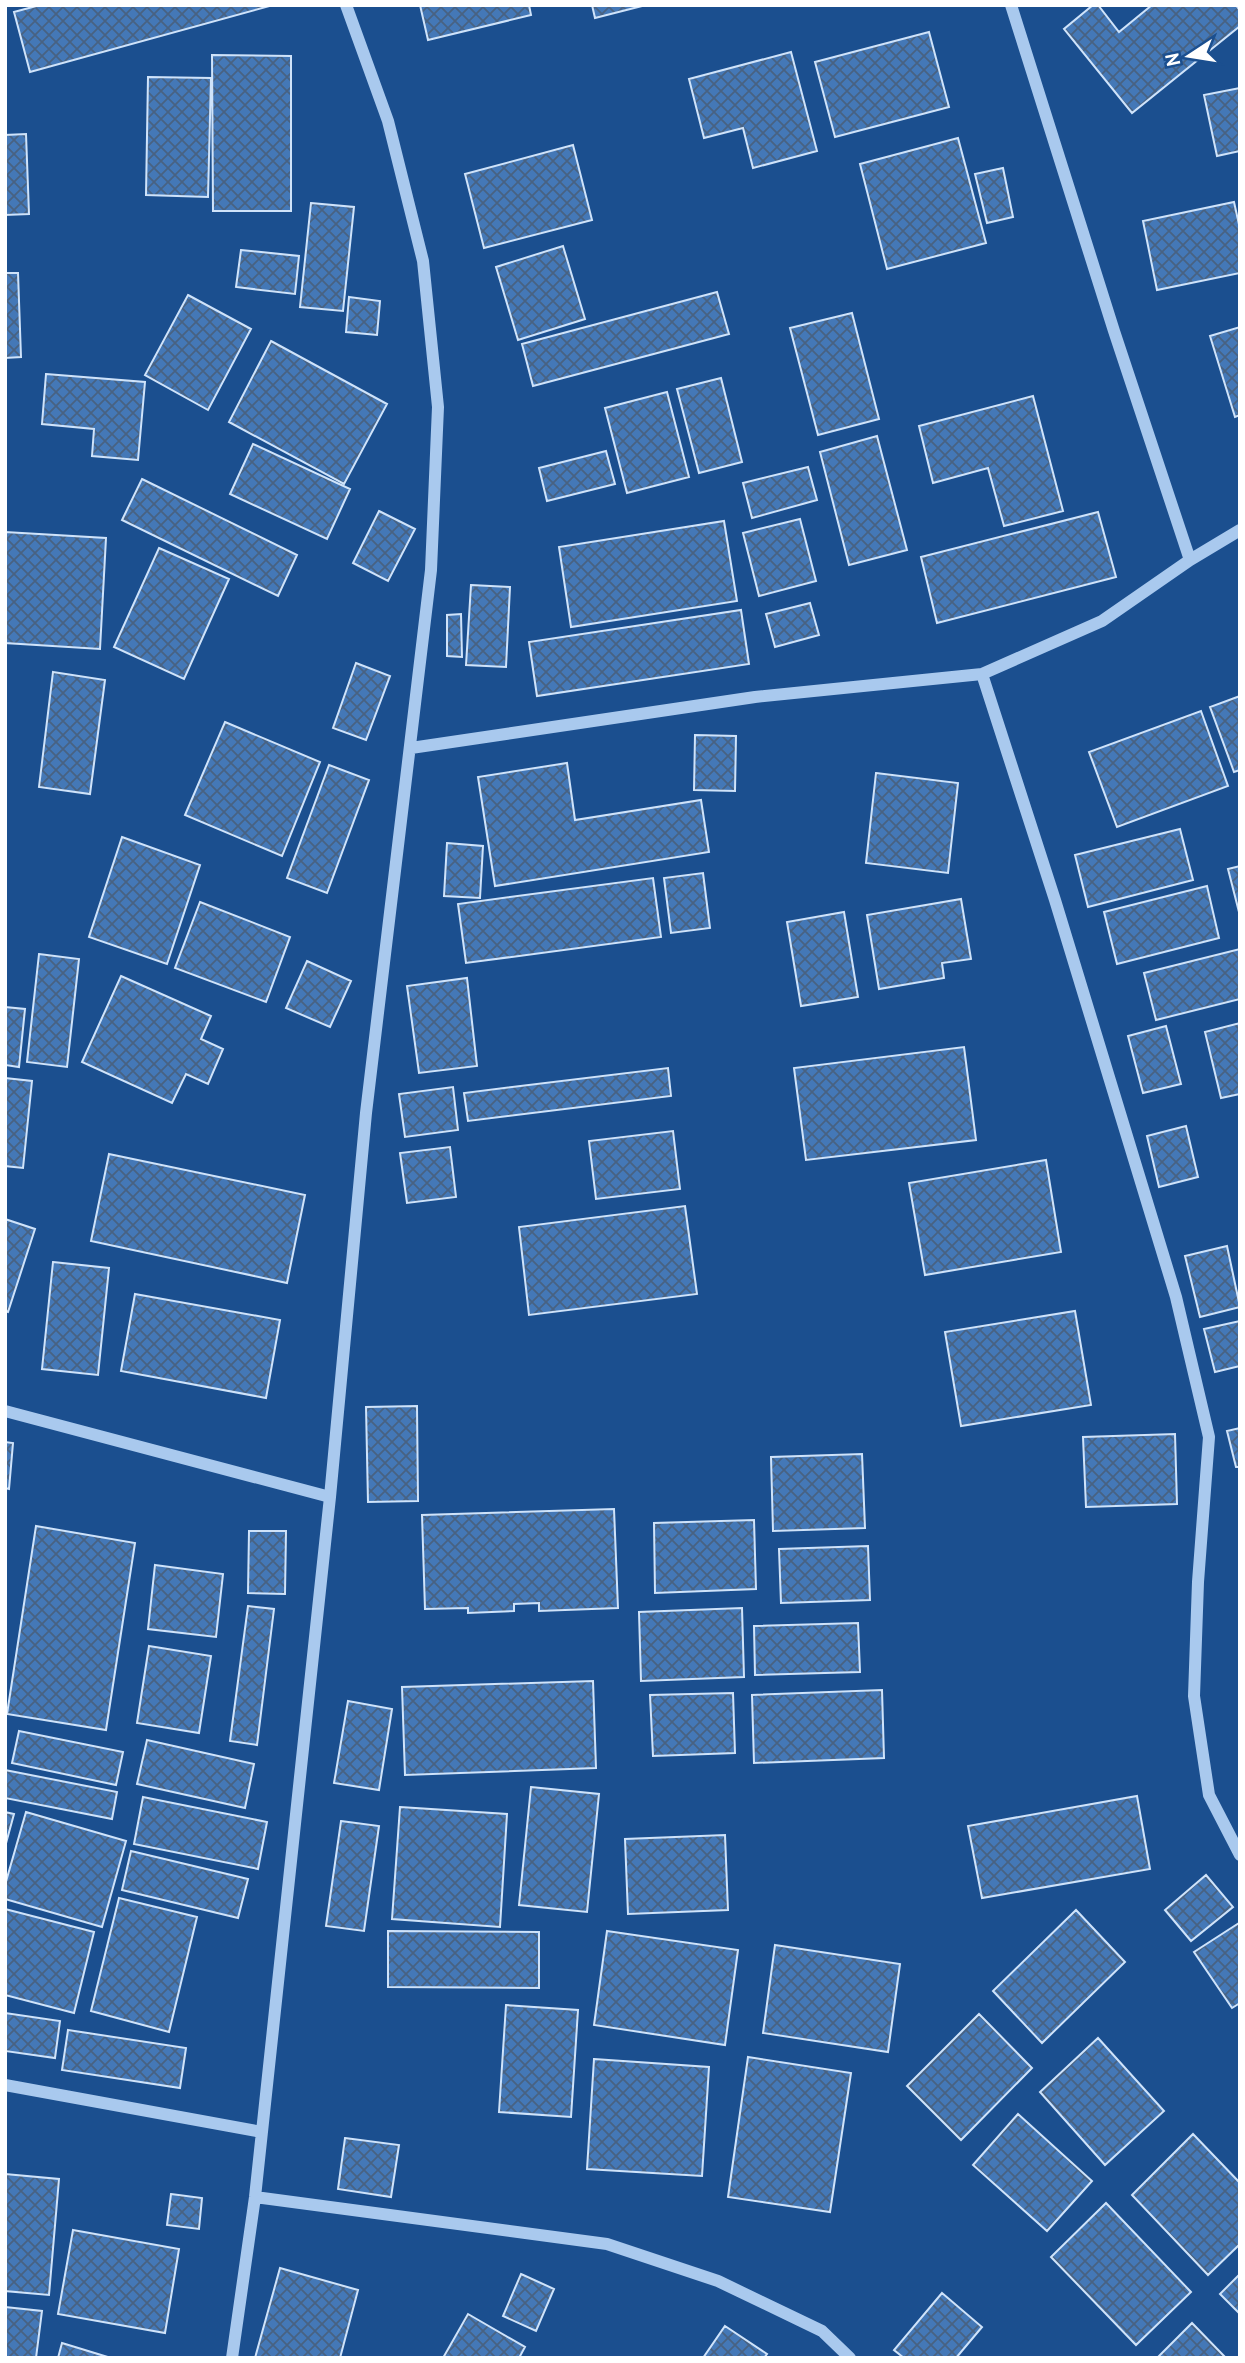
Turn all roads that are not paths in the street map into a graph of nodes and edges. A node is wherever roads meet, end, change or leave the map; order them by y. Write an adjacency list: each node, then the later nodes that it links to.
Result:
1 (346, 5): 6 (street)
2 (1011, 5): 4 (street)
3 (1240, 530): 4 (street)
4 (1190, 560): 5 (street)
5 (982, 674): 6 (street); 9 (street)
6 (411, 748): 8 (street)
7 (5, 1411): 8 (street)
8 (330, 1497): 11 (street)
9 (1240, 1855)
10 (5, 2085): 11 (street)
11 (262, 2132): 12 (street)
12 (255, 2197): 13 (street); 14 (street)
13 (232, 2358)
14 (850, 2358)

